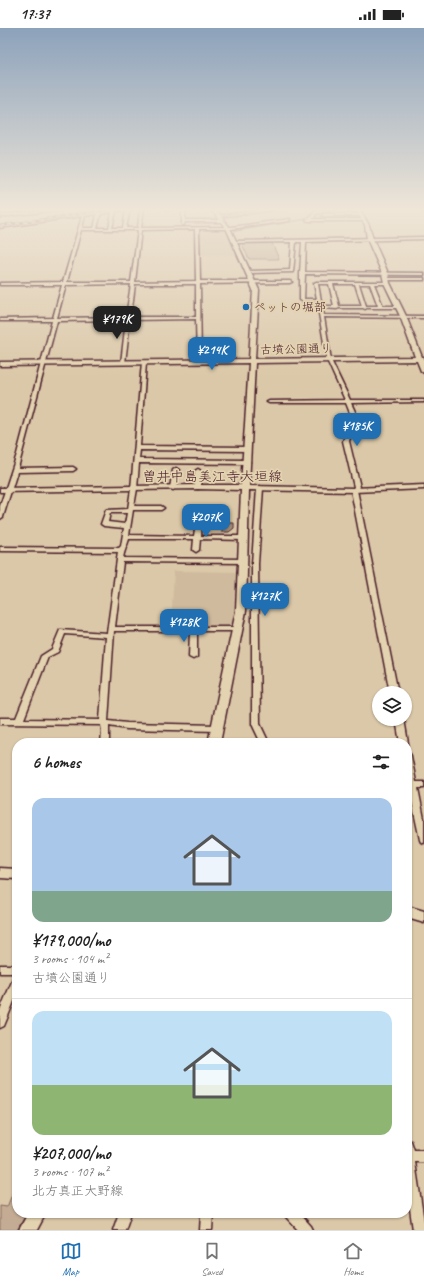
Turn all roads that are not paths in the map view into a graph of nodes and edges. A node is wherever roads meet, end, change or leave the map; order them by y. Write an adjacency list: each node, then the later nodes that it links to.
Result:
1 (70, 264): 21 (street)
2 (135, 264): 15 (street)
3 (198, 264): 16 (street)
4 (245, 264): 8 (main road)
5 (292, 264): 8 (street)
6 (303, 264): 9 (street)
7 (380, 264): 11 (main road)
8 (249, 272): 13 (main road)
9 (302, 273): 11 (street); 22 (street)
10 (424, 274): 11 (street)
11 (386, 279): 12 (street); 19 (street); 25 (main road)
12 (424, 280)
13 (254, 282): 14 (street); 16 (street); 37 (main road)
14 (290, 282)
15 (132, 283): 16 (street); 21 (street); 33 (street)
16 (198, 283): 31 (street)
17 (331, 283): 18 (street); 22 (street); 26 (street)
18 (357, 283): 19 (street); 27 (street)
19 (372, 283): 24 (street)
20 (0, 284): 21 (street)
21 (64, 284): 32 (street)
22 (319, 300): 23 (street)
23 (319, 307): 26 (street); 28 (street)
24 (380, 307): 25 (street); 27 (street)
25 (399, 307): 29 (main road)
26 (337, 308): 27 (street)
27 (365, 308)
28 (321, 316): 29 (street); 36 (street)
29 (403, 316): 30 (street); 35 (main road)
30 (424, 317)
31 (198, 318): 33 (street); 38 (street)
32 (55, 319): 33 (street); 34 (street); 42 (street)
33 (128, 319): 39 (street)
34 (0, 320)
35 (422, 359): 36 (main road, 古墳公園通り); 43 (main road)
36 (329, 360): 37 (main road, 古墳公園通り); 44 (street)
37 (251, 361): 38 (main road, 古墳公園通り); 48 (main road)
38 (199, 362): 40 (main road, 古墳公園通り)
39 (123, 363): 40 (main road, 古墳公園通り); 42 (main road, 古墳公園通り)
40 (144, 363): 47 (street)
41 (0, 364): 42 (main road, 古墳公園通り)
42 (42, 364): 52 (street)
43 (424, 371)
44 (349, 401): 45 (street); 46 (street); 62 (street)
45 (424, 401)
46 (269, 402)
47 (137, 448): 48 (street); 49 (street)
48 (248, 449): 50 (main road)
49 (136, 461): 50 (street); 60 (street)
50 (247, 462): 58 (main road)
51 (73, 469): 52 (street)
52 (14, 470): 61 (street)
53 (176, 470): 57 (street)
54 (198, 472): 55 (street)
55 (198, 487): 57 (main road, 曽井中島美江寺大垣線); 58 (main road, 曽井中島美江寺大垣線)
56 (424, 487): 62 (main road, 曽井中島美江寺大垣線)
57 (173, 488): 60 (main road, 曽井中島美江寺大垣線)
58 (245, 488): 59 (main road, 曽井中島美江寺大垣線); 70 (main road)
59 (260, 488): 62 (main road, 曽井中島美江寺大垣線); 88 (street)
60 (134, 489): 61 (main road, 曽井中島美江寺大垣線); 64 (street)
61 (3, 490): 65 (street)
62 (354, 490): 80 (street)
63 (161, 508): 64 (street)
64 (130, 510): 67 (street); 67 (street)
65 (0, 517)
66 (199, 523): 69 (street)
67 (128, 526): 68 (street)
68 (126, 537): 69 (street); 72 (street)
69 (197, 537): 70 (street); 73 (street)
70 (244, 538): 75 (main road)
71 (0, 549): 72 (street)
72 (121, 550): 74 (street)
73 (196, 550)
74 (120, 560): 75 (street); 78 (street)
75 (244, 561): 77 (main road)
76 (194, 629): 77 (street); 78 (street); 79 (street)
77 (238, 629): 85 (main road)
78 (110, 632): 82 (street); 83 (street)
79 (193, 657)
80 (393, 686)
81 (0, 721): 82 (street)
82 (19, 722): 83 (street)
83 (105, 724): 85 (street); 86 (street)
84 (401, 726): 89 (street)
85 (217, 728): 87 (main road)
86 (105, 738)
87 (215, 738)
88 (263, 738)
89 (403, 738)
90 (412, 784): 91 (street)
91 (424, 785)
92 (412, 792): 93 (street)
93 (424, 840)
94 (0, 873): 95 (main road)
95 (12, 874)
96 (412, 913): 97 (main road)
97 (424, 917)
98 (12, 968): 99 (street)
99 (0, 969)
100 (12, 994): 101 (street)
101 (0, 1023)
102 (412, 1153): 103 (street)
103 (424, 1156)
104 (412, 1180): 113 (street)
105 (34, 1218): 109 (main road)
106 (123, 1218): 110 (street)
107 (207, 1218): 111 (street)
108 (295, 1218): 112 (street)
109 (28, 1230)
110 (119, 1230)
111 (206, 1230)
112 (307, 1230)
113 (419, 1230)

